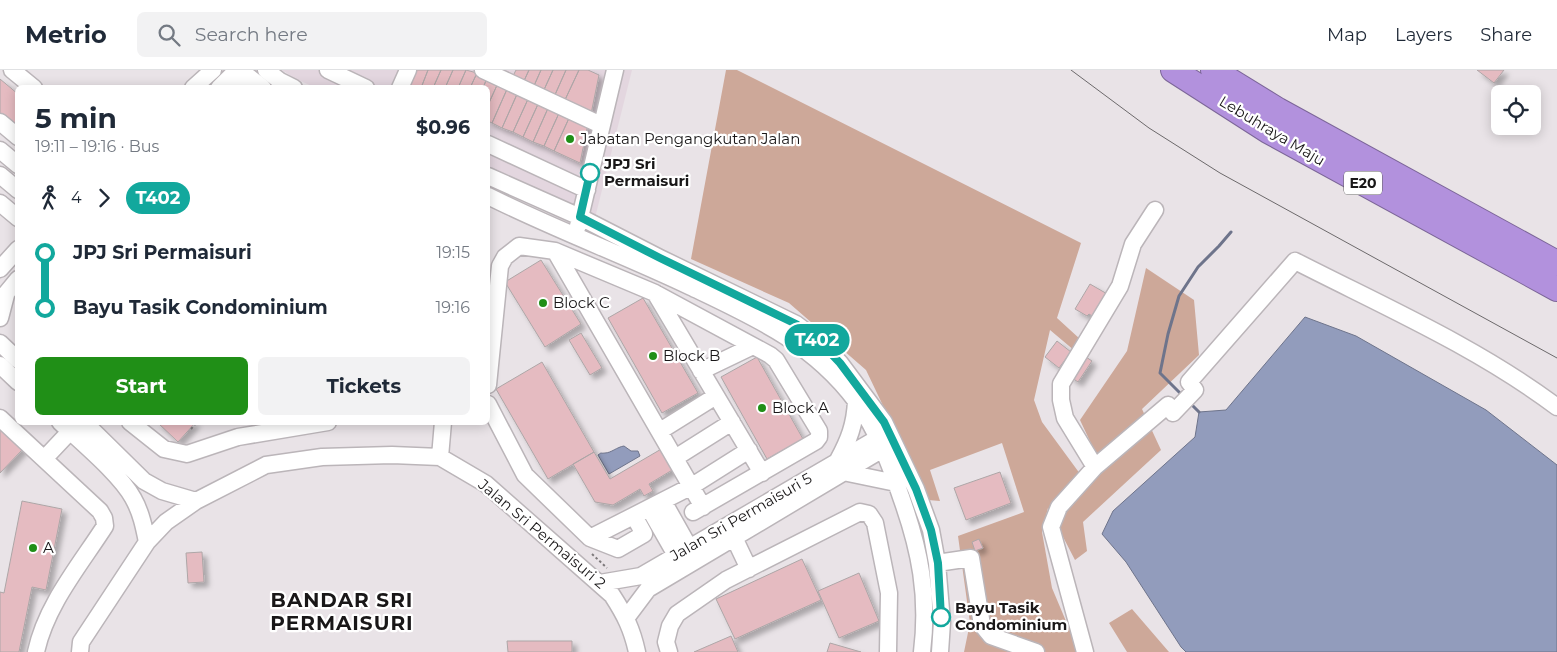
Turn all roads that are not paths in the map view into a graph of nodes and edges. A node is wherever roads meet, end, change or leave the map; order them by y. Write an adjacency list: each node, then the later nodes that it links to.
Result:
1 (238, 70): 11 (street); 12 (street)
2 (266, 70): 13 (street)
3 (328, 70): 14 (street)
4 (408, 70): 15 (street)
5 (484, 70): 17 (street)
6 (615, 70): 17 (street)
7 (1173, 70): 35 (highway, Lebuhraya Maju / E20)
8 (1213, 70): 32 (highway, Lebuhraya Maju / E20)
9 (15, 73): 10 (street)
10 (30, 85)
11 (222, 85)
12 (259, 85)
13 (288, 85)
14 (360, 85)
15 (401, 85)
16 (0, 122): 18 (street)
17 (601, 125): 25 (street)
18 (15, 134)
19 (490, 145): 25 (street)
20 (0, 150): 21 (street)
21 (15, 162)
22 (0, 175): 24 (street)
23 (490, 177): 28 (street)
24 (15, 188)
25 (587, 190): 28 (street)
26 (491, 200): 29 (street)
27 (1155, 210): 64 (street)
28 (580, 217): 29 (street); 58 (street)
29 (576, 235): 48 (street)
30 (555, 250): 36 (street); 44 (street); 57 (street)
31 (15, 252): 33 (street)
32 (1557, 263)
33 (0, 269)
34 (15, 283): 37 (street)
35 (1557, 289)
36 (655, 293): 41 (street); 45 (street)
37 (3, 298): 38 (street)
38 (0, 318)
39 (0, 333): 40 (street)
40 (0, 343): 42 (street)
41 (753, 346): 45 (street); 65 (street)
42 (15, 357)
43 (0, 365): 46 (street)
44 (490, 367)
45 (701, 371): 47 (street)
46 (15, 379)
47 (716, 396): 52 (street); 57 (street)
48 (856, 401): 58 (street); 63 (street)
49 (1557, 407): 64 (street)
50 (490, 408): 72 (street)
51 (0, 418): 62 (street)
52 (732, 422): 59 (street); 61 (street)
53 (73, 425): 62 (street); 68 (street); 73 (street)
54 (134, 425): 55 (street)
55 (310, 425)
56 (443, 425): 60 (street)
57 (660, 431): 61 (street)
58 (886, 445): 63 (street, Jalan Sri Permaisuri 5); 66 (street); 75 (street)
59 (749, 450): 65 (street); 67 (street)
60 (440, 457): 68 (street, Jalan Sri Permaisuri 2); 77 (street, Jalan Sri Permaisuri 2)
61 (675, 458): 67 (street)
62 (44, 459): 79 (street)
63 (840, 467): 66 (street); 71 (street, Jalan Sri Permaisuri 5)
64 (1095, 467): 87 (street)
65 (762, 472): 67 (street)
66 (896, 483): 84 (street)
67 (692, 486): 69 (street)
68 (196, 501): 73 (street, Jalan Sri Permaisuri 2)
69 (656, 504): 70 (street); 74 (street)
70 (634, 516): 72 (street); 72 (street)
71 (727, 533): 74 (street, Jalan Sri Permaisuri 5); 76 (street)
72 (590, 538)
73 (147, 542): 80 (street, Jalan Sri Permaisuri 2)
74 (686, 558): 77 (street, Jalan Sri Permaisuri 5); 78 (street, Jalan Sri Permaisuri 5)
75 (938, 563): 85 (street); 86 (street)
76 (745, 570): 82 (street); 83 (street)
77 (600, 583): 78 (street, Jalan Sri Permaisuri 2)
78 (627, 618): 81 (street, Jalan Sri Permaisuri 2)
79 (36, 652)
80 (80, 652)
81 (637, 652)
82 (669, 652)
83 (888, 652)
84 (922, 652)
85 (940, 652)
86 (1036, 652)
87 (1085, 652)

